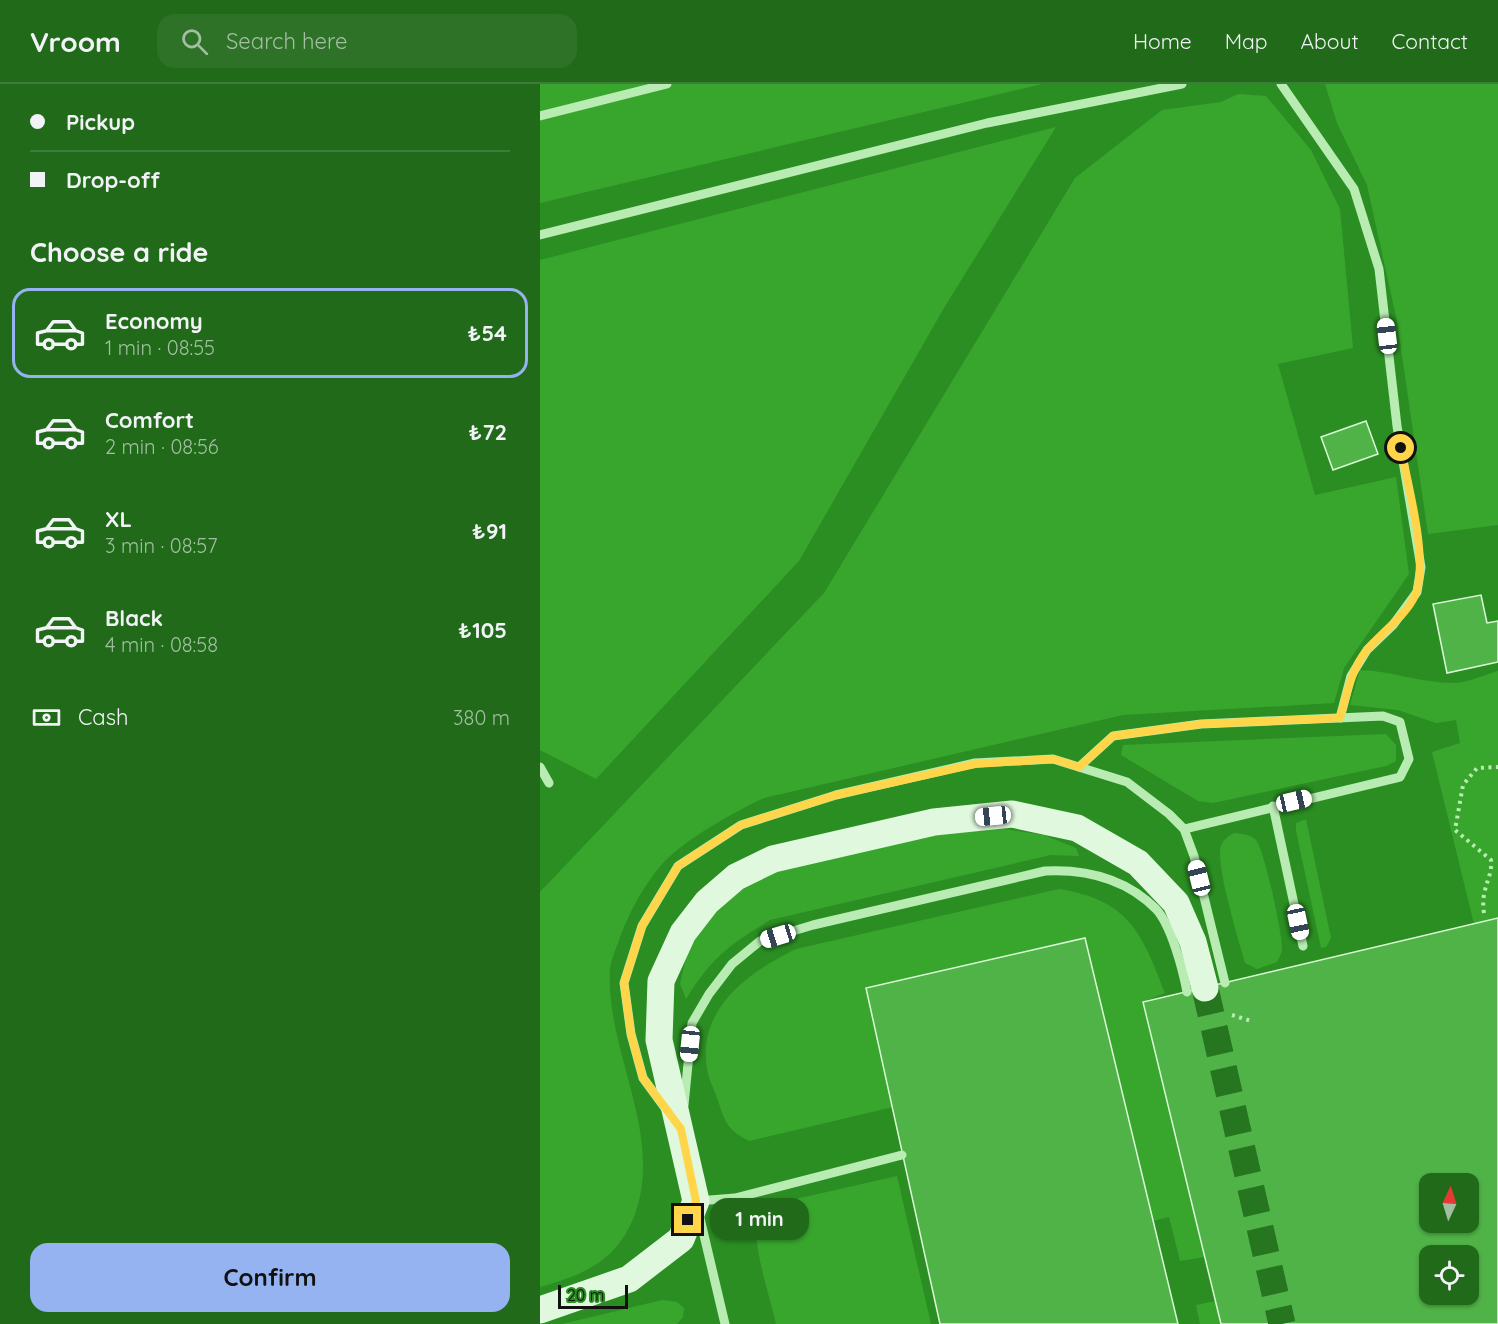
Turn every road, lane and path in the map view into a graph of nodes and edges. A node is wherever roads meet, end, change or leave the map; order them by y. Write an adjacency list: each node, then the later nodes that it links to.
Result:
1 (666, 84): 4 (lane)
2 (1182, 84): 5 (lane)
3 (1281, 84): 6 (lane)
4 (540, 116)
5 (540, 235)
6 (1340, 718): 9 (lane); 11 (lane)
7 (1498, 766): 13 (path)
8 (540, 767): 10 (lane)
9 (1079, 767): 12 (lane); 18 (lane)
10 (549, 783)
11 (1273, 806): 12 (lane); 14 (lane)
12 (1184, 829): 15 (lane)
13 (1484, 913)
14 (1303, 946)
15 (1206, 987): 18 (lane); 18 (main road)
16 (1232, 1015): 17 (path)
17 (1251, 1021)
18 (681, 1129): 20 (main road)
19 (902, 1155): 20 (lane)
20 (696, 1201): 21 (main road); 22 (lane)
21 (540, 1310)
22 (725, 1324)

